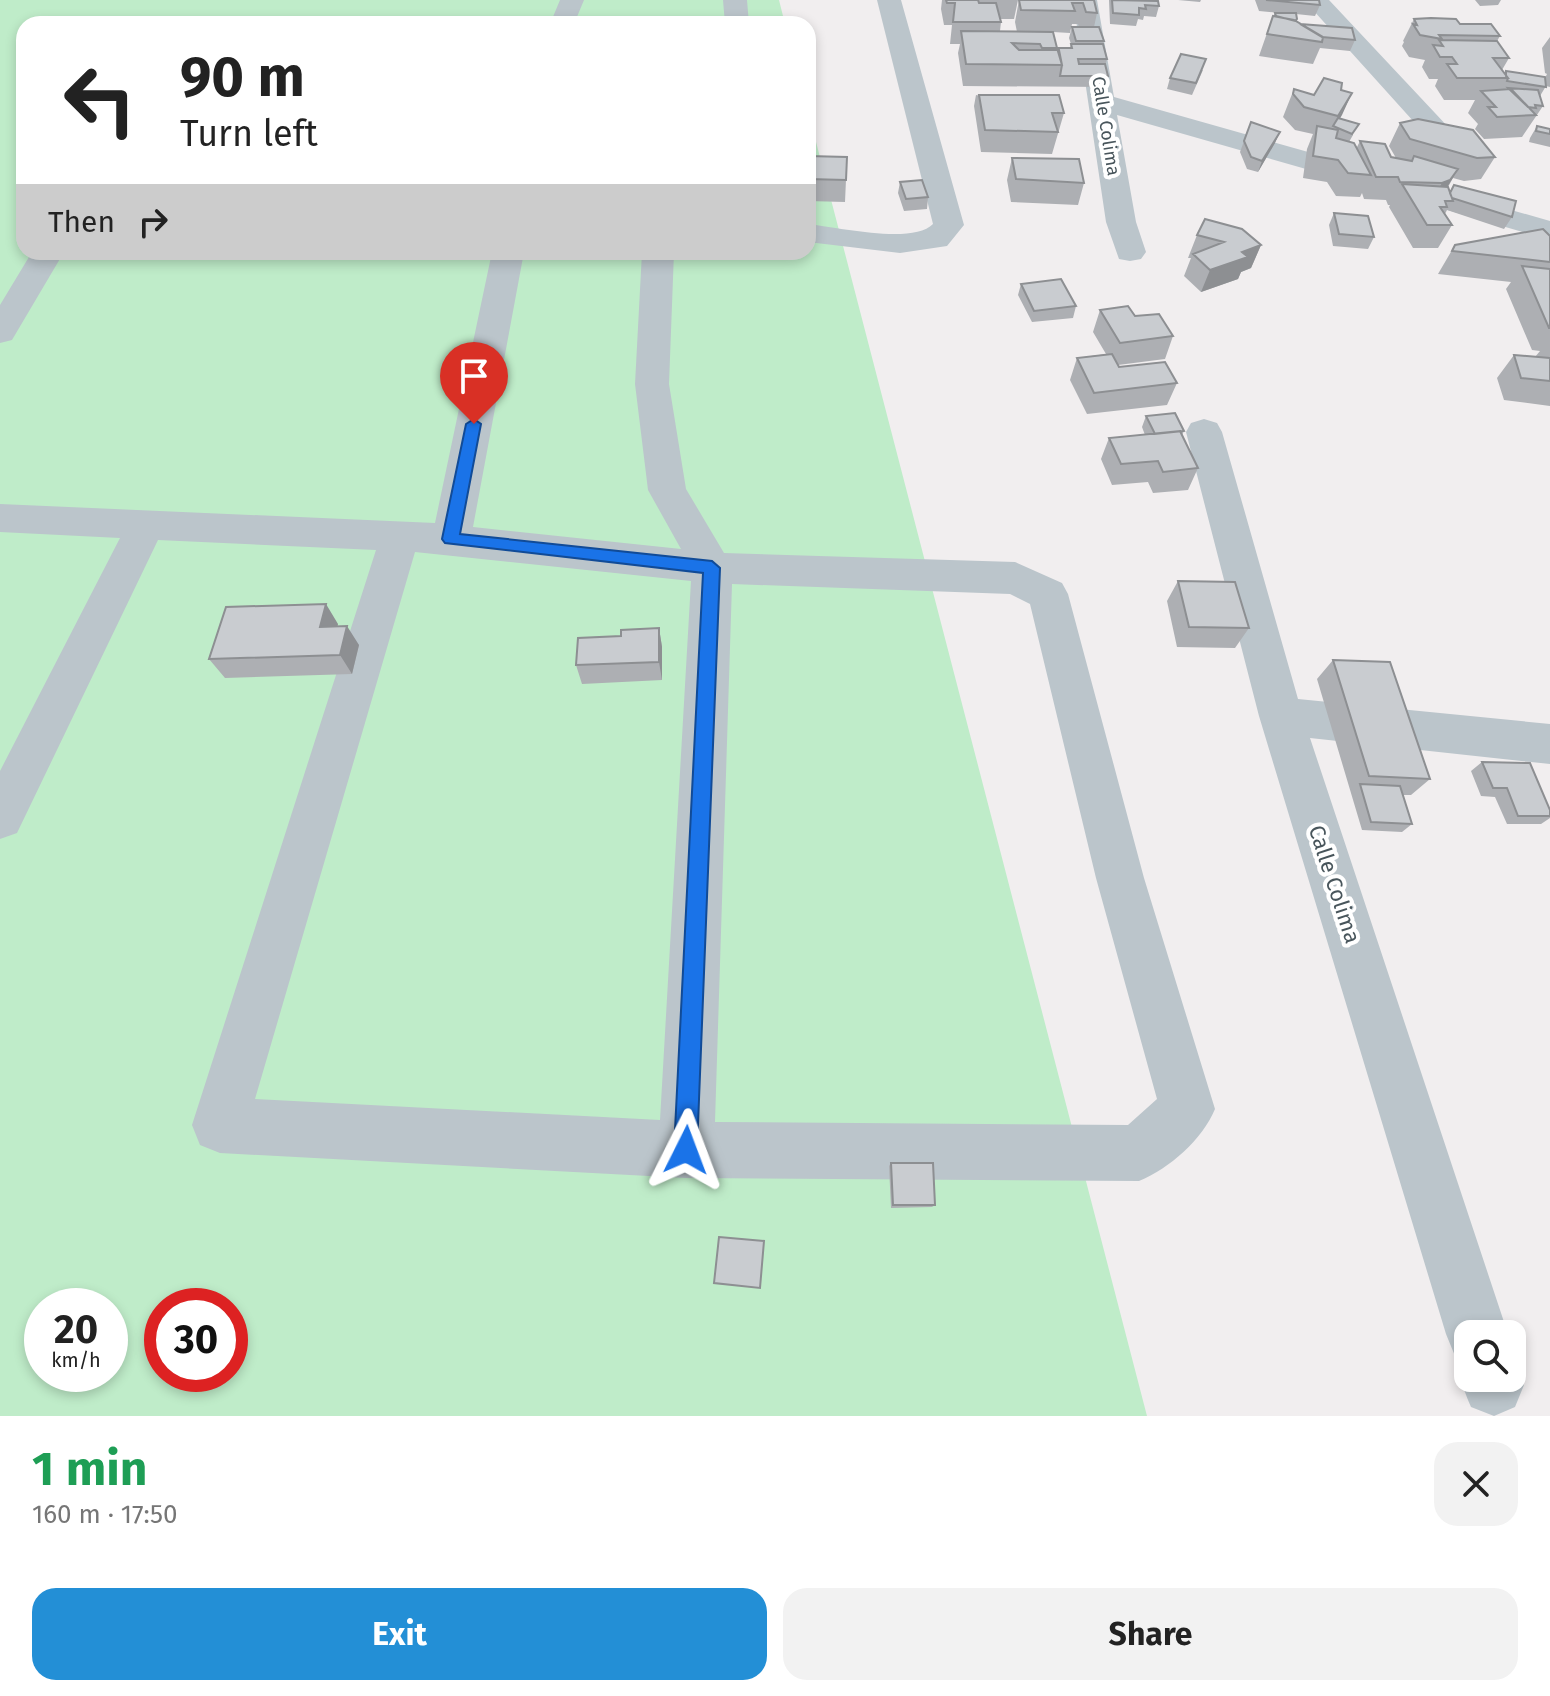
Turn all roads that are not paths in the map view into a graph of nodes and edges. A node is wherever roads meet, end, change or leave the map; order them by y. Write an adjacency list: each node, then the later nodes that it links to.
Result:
1 (889, 0): 9 (street)
2 (1085, 0): 4 (street, Calle Colima)
3 (1316, 0): 7 (street)
4 (1103, 102): 5 (street); 10 (street, Calle Colima)
5 (1395, 186)
6 (1426, 194): 7 (street)
7 (1518, 221): 8 (street); 11 (street)
8 (1550, 231)
9 (816, 234)
10 (1130, 252)
11 (1550, 259)
12 (43, 260): 15 (street)
13 (506, 260): 20 (street)
14 (658, 260): 21 (street)
15 (0, 332)
16 (1204, 432): 22 (street, Calle Colima)
17 (0, 518): 18 (street)
18 (146, 525): 19 (street); 24 (street)
19 (400, 537): 20 (street); 25 (street)
20 (451, 539): 21 (street)
21 (712, 568): 25 (street); 25 (street)
22 (1281, 716): 23 (street); 26 (street, Calle Colima)
23 (1550, 744)
24 (0, 818)
25 (686, 1150)
26 (1472, 1320)

